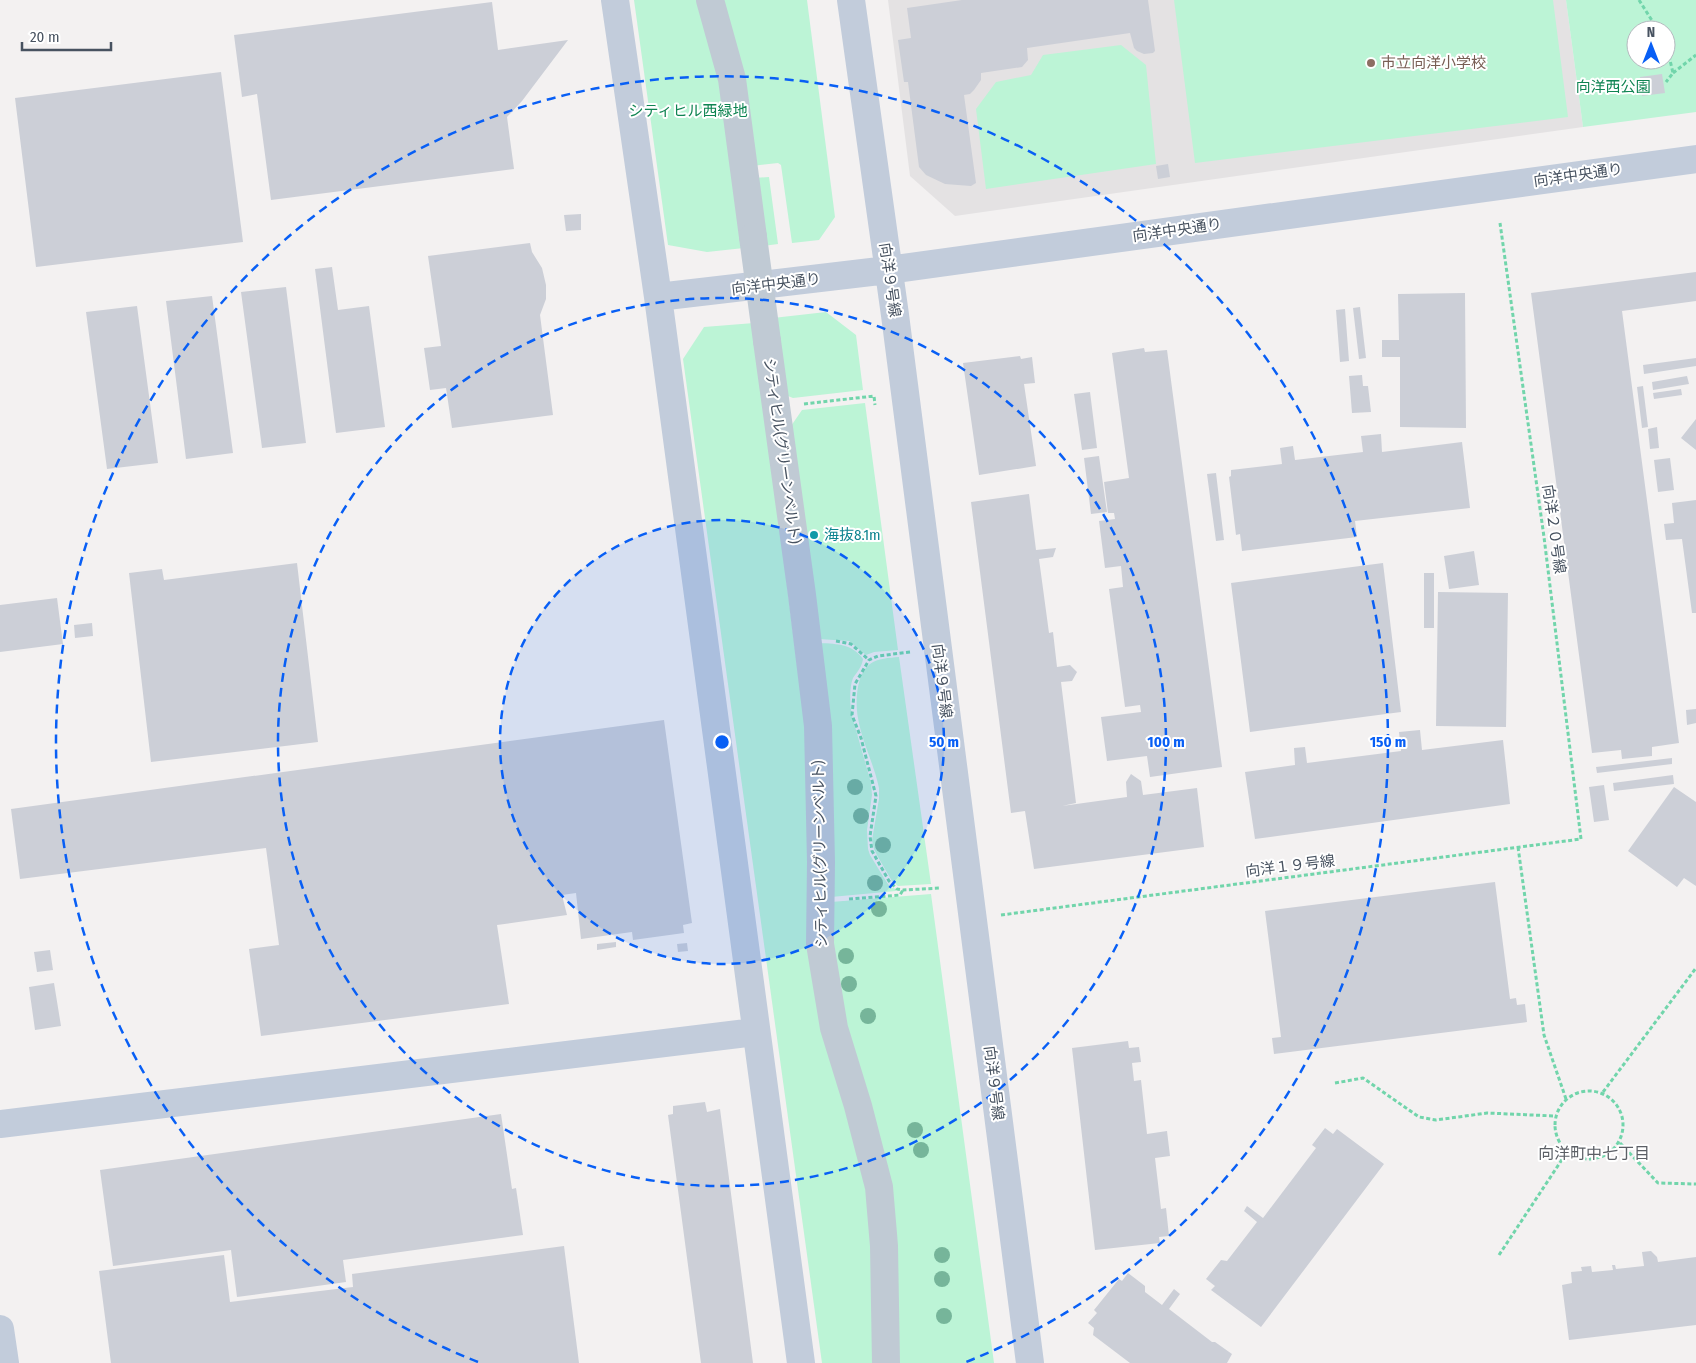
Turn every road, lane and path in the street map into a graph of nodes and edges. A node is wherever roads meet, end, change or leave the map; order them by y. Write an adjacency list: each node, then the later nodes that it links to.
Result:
1 (615, 0): 13 (street)
2 (710, 0): 15 (street, シティヒル(グリーンベルト), bridge)
3 (851, 0): 12 (street, 向洋９号線)
4 (1639, 0): 5 (path)
5 (1652, 20)
6 (1696, 55): 8 (path)
7 (1672, 70): 8 (path)
8 (1673, 73): 9 (path)
9 (1666, 82)
10 (1696, 159): 12 (street, 向洋中央通り)
11 (1500, 223): 19 (path, 向洋２０号線)
12 (888, 270): 13 (street, 向洋中央通り); 40 (street, 向洋９号線)
13 (658, 297): 26 (street)
14 (874, 396): 15 (path)
15 (776, 408): 16 (street, シティヒル(グリーンベルト))
16 (808, 643): 18 (path); 23 (street, シティヒル(グリーンベルト))
17 (910, 652): 18 (path)
18 (869, 660): 22 (path)
19 (1581, 839): 20 (path, 向洋１９号線)
20 (1518, 847): 24 (path, 向洋１９号線); 29 (path)
21 (942, 888): 22 (path)
22 (903, 890): 23 (path)
23 (820, 901): 39 (street, シティヒル(グリーンベルト))
24 (1001, 915)
25 (1696, 968): 28 (path)
26 (755, 1032): 31 (street); 38 (street)
27 (1335, 1083): 30 (path)
28 (1603, 1092): 29 (path); 32 (path)
29 (1566, 1099): 30 (path)
30 (1555, 1116): 33 (path)
31 (0, 1124)
32 (1620, 1143): 33 (path); 34 (path)
33 (1567, 1152): 35 (path)
34 (1696, 1184)
35 (1499, 1254)
36 (0, 1330): 37 (street)
37 (5, 1363)
38 (801, 1363)
39 (886, 1363)
40 (1030, 1363)

